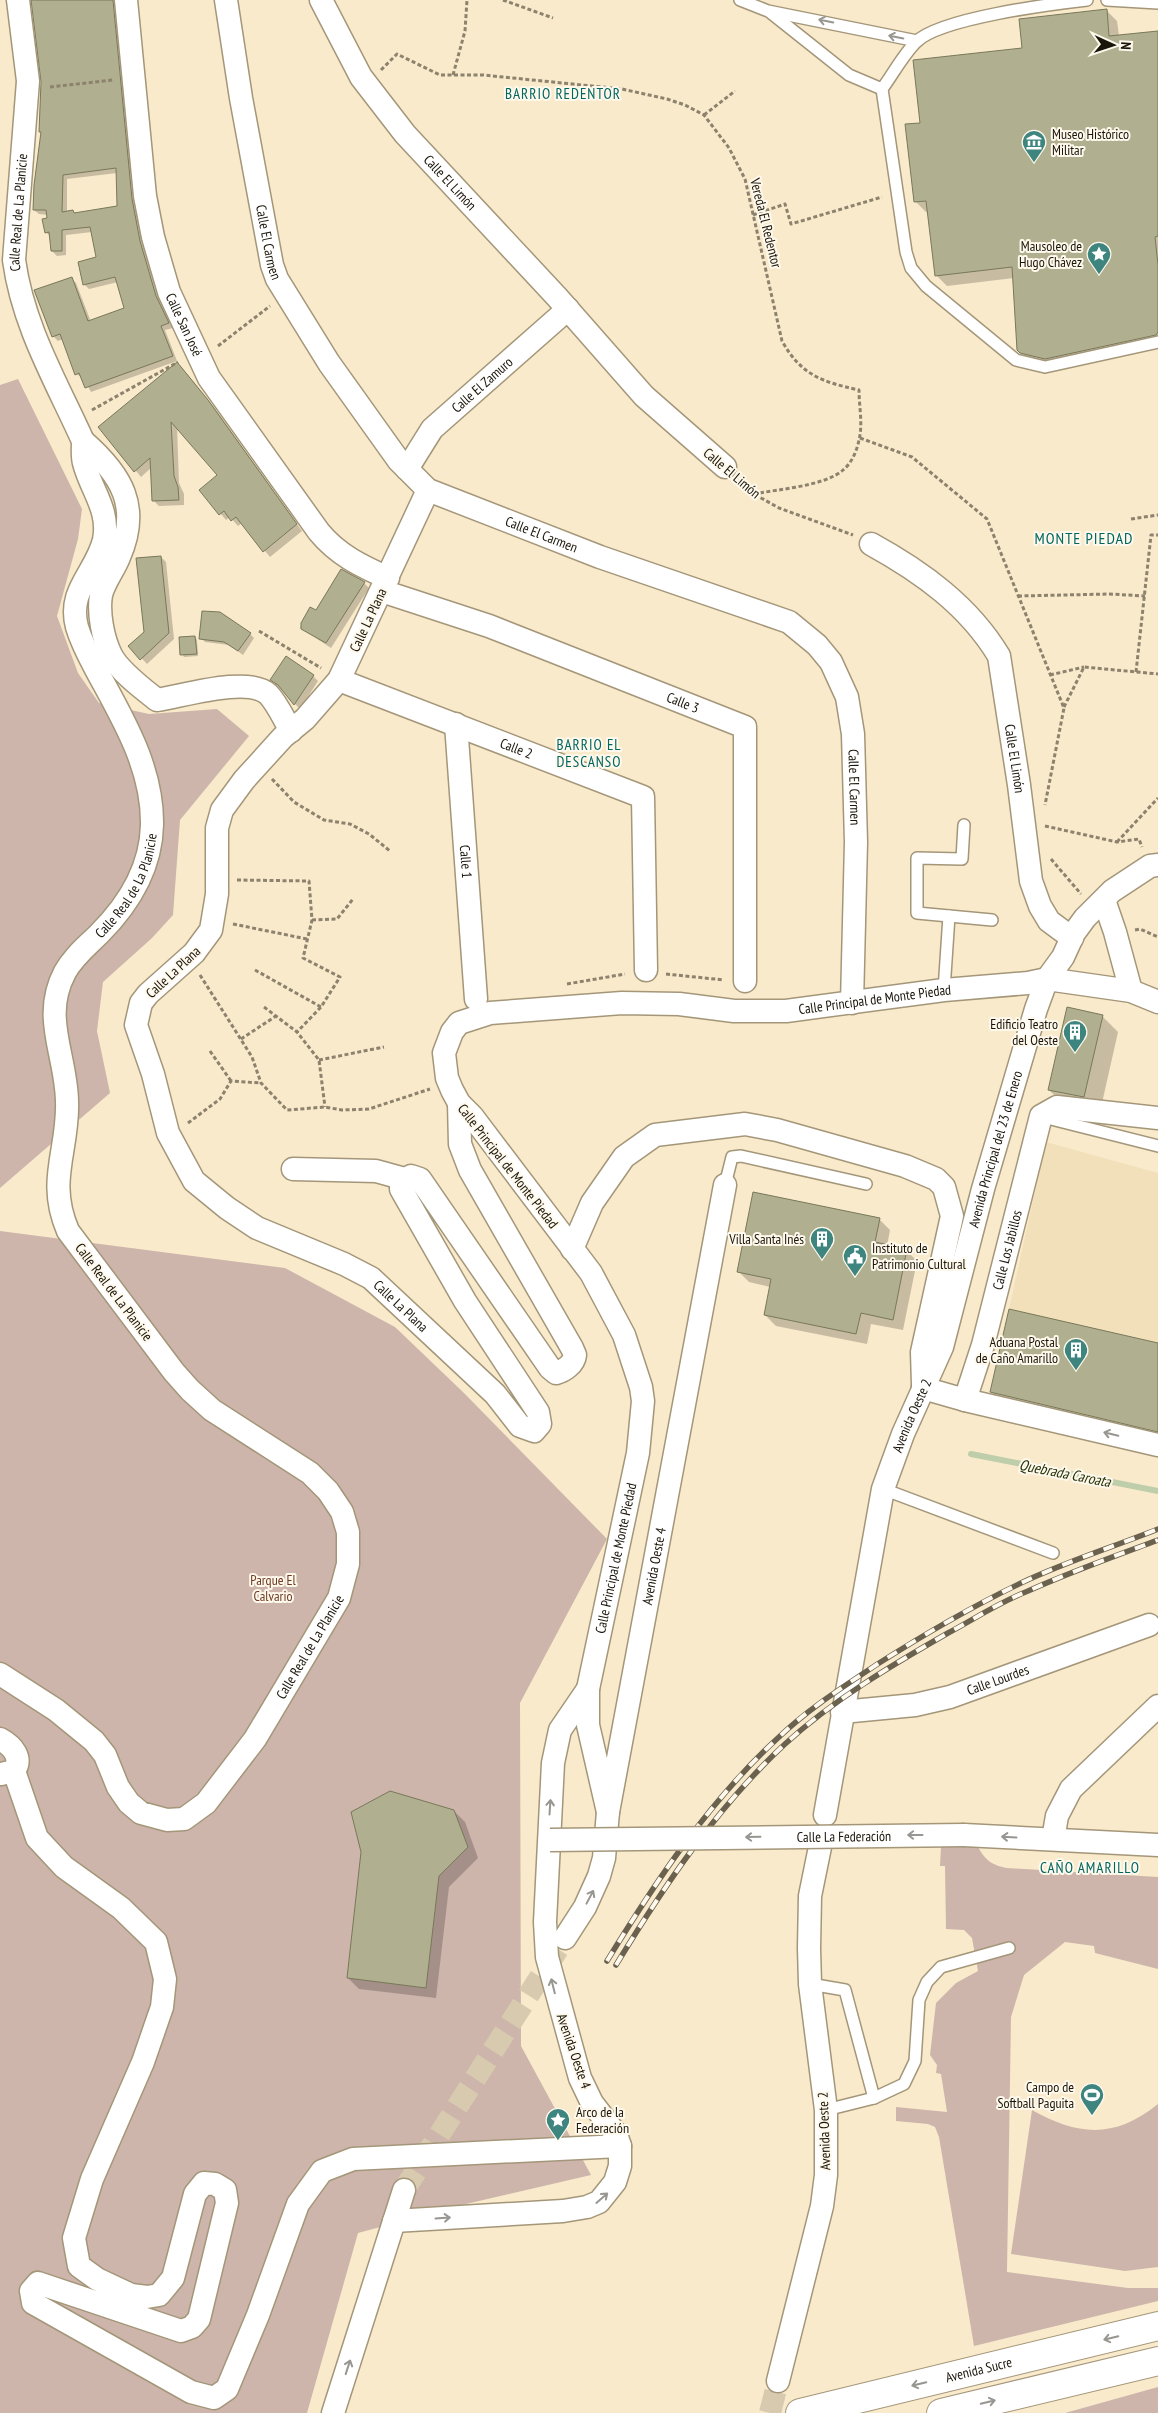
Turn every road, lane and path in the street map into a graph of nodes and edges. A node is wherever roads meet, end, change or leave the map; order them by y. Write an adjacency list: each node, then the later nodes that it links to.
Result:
1 (18, 0): 18 (street, Calle Real de La Planicie)
2 (126, 0): 15 (street, Calle San José)
3 (226, 0): 23 (street, Calle El Carmen)
4 (321, 0): 16 (street, Calle El Limón)
5 (467, 0): 14 (path)
6 (503, 0): 12 (path)
7 (740, 0): 11 (lane)
8 (1087, 0): 13 (lane)
9 (1108, 0): 10 (lane)
10 (1158, 3)
11 (768, 10): 13 (lane, one-way to 11); 17 (lane)
12 (553, 18)
13 (917, 41): 17 (lane)
14 (453, 75): 16 (path, Vereda El Redentor); 20 (path, Vereda El Redentor)
15 (134, 77): 18 (path); 26 (street, Calle San José)
16 (366, 84): 24 (street, Calle El Limón)
17 (882, 89): 21 (lane)
18 (27, 90): 29 (street, Calle Real de La Planicie)
19 (735, 91): 20 (path)
20 (704, 115): 22 (path, Vereda El Redentor)
21 (896, 194): 22 (path); 25 (lane)
22 (754, 215): 28 (path, Vereda El Redentor)
23 (286, 293): 26 (path); 32 (street, Calle El Carmen)
24 (568, 309): 31 (street, Calle El Limón); 32 (street, Calle El Zamuro)
25 (1158, 342)
26 (190, 360): 27 (path); 39 (street, Calle San José)
27 (88, 412)
28 (859, 438): 30 (path); 34 (path)
29 (83, 441): 50 (street, Calle Real de La Planicie); 104 (street, Calle Real de La Planicie)
30 (912, 457)
31 (726, 467): 34 (path, Calle El Limón)
32 (406, 469): 33 (street, Calle El Carmen)
33 (428, 490): 39 (street, Calle La Plana); 76 (street, Calle El Carmen)
34 (754, 494): 38 (path, Calle El Limón)
35 (1158, 515): 36 (path)
36 (1131, 519)
37 (1158, 535): 41 (path)
38 (871, 544): 65 (street, Calle El Limón)
39 (385, 584): 47 (street, Calle La Plana); 71 (street, Calle 3)
40 (1018, 596): 41 (path)
41 (1145, 596): 44 (path)
42 (259, 631): 47 (path)
43 (1084, 667): 44 (path); 46 (path); 48 (path)
44 (1136, 672): 45 (path)
45 (1158, 674)
46 (1050, 675)
47 (339, 680): 49 (street, Calle 2); 50 (street, Calle La Plana)
48 (1064, 708)
49 (456, 724): 69 (street, Calle 2); 74 (street, Calle 1)
50 (291, 731): 51 (street, Calle La Plana)
51 (258, 764): 56 (path); 58 (street, Calle La Plana)
52 (1158, 798): 55 (path)
53 (1041, 824): 55 (path)
54 (964, 825): 61 (lane)
55 (1117, 842): 57 (path)
56 (390, 850)
57 (1154, 865): 60 (street, Avenida Principal del 23 de Enero)
58 (217, 881): 62 (street, Calle La Plana); 63 (path)
59 (353, 899): 63 (path)
60 (1104, 900): 65 (street, Avenida Principal del 23 de Enero); 73 (street)
61 (949, 916): 64 (lane); 72 (lane)
62 (213, 920): 66 (path); 67 (street, Calle La Plana)
63 (312, 920): 66 (path)
64 (992, 920)
65 (1072, 938): 70 (street, Avenida Principal del 23 de Enero)
66 (307, 939): 78 (path)
67 (188, 958): 81 (path); 91 (street, Calle La Plana)
68 (255, 970): 78 (path)
69 (646, 970)
70 (1047, 979): 72 (street, Calle Principal de Monte Piedad); 73 (street, Calle Principal de Monte Piedad); 98 (street, Avenida Principal del 23 de Enero)
71 (744, 981)
72 (944, 990): 76 (street, Calle Principal de Monte Piedad)
73 (1131, 991): 75 (street, Calle Principal de Monte Piedad)
74 (476, 999)
75 (1158, 1002)
76 (852, 1003): 87 (street, Calle Principal de Monte Piedad)
77 (264, 1007): 79 (path)
78 (321, 1007): 80 (path)
79 (276, 1016): 80 (path); 81 (path)
80 (297, 1032): 84 (path)
81 (241, 1039): 86 (path)
82 (384, 1047): 84 (path)
83 (210, 1051): 85 (path)
84 (319, 1060): 88 (path)
85 (231, 1081): 86 (path); 91 (path)
86 (261, 1083): 88 (path)
87 (454, 1093): 88 (path); 94 (street); 97 (street, Calle Principal de Monte Piedad)
88 (325, 1107)
89 (1049, 1112): 90 (street); 92 (lane); 99 (street, Calle Los Jabillos)
90 (1158, 1118)
91 (170, 1137): 94 (street, Calle La Plana)
92 (1158, 1146)
93 (293, 1169): 94 (street)
94 (405, 1179)
95 (866, 1184): 96 (lane)
96 (725, 1185): 110 (street, Avenida Oeste 4)
97 (572, 1249): 98 (street, Avenida Oeste 2); 105 (street, Calle Principal de Monte Piedad)
98 (923, 1388): 99 (street); 101 (street, Avenida Oeste 2)
99 (964, 1400): 100 (street, one-way to 99)
100 (1158, 1445)
101 (883, 1489): 102 (lane); 107 (street, Avenida Oeste 2)
102 (1054, 1553)
103 (1149, 1625): 107 (street, Calle Lourdes)
104 (0, 1674)
105 (588, 1690): 110 (street, Calle Principal de Monte Piedad); 113 (street, Avenida Oeste 4, one-way to 105)
106 (1158, 1706): 112 (street)
107 (842, 1712): 111 (street, Avenida Oeste 2)
108 (0, 1739): 109 (street)
109 (7, 1773): 121 (street)
110 (608, 1812): 116 (street, Avenida Oeste 4, one-way to 110)
111 (825, 1815)
112 (1053, 1839): 113 (street, Calle La Federación, one-way to 113, bridge); 114 (street, Calle La Federación)
113 (549, 1840): 121 (street, Avenida Oeste 4, one-way to 113)
114 (1158, 1845)
115 (820, 1847): 118 (street, Avenida Oeste 2)
116 (565, 1938)
117 (1009, 1948): 119 (lane)
118 (810, 1984): 119 (lane); 120 (street, Avenida Oeste 2)
119 (874, 2098): 120 (lane)
120 (826, 2110): 126 (street, Avenida Oeste 2)
121 (620, 2146): 123 (street, one-way to 121)
122 (404, 2190): 123 (street)
123 (394, 2221): 127 (street, one-way to 123)
124 (1158, 2326): 128 (main road, Avenida Sucre, one-way to 128)
125 (1158, 2361): 129 (main road, one-way to 125)
126 (778, 2381)
127 (333, 2413)
128 (800, 2413)
129 (941, 2413)

